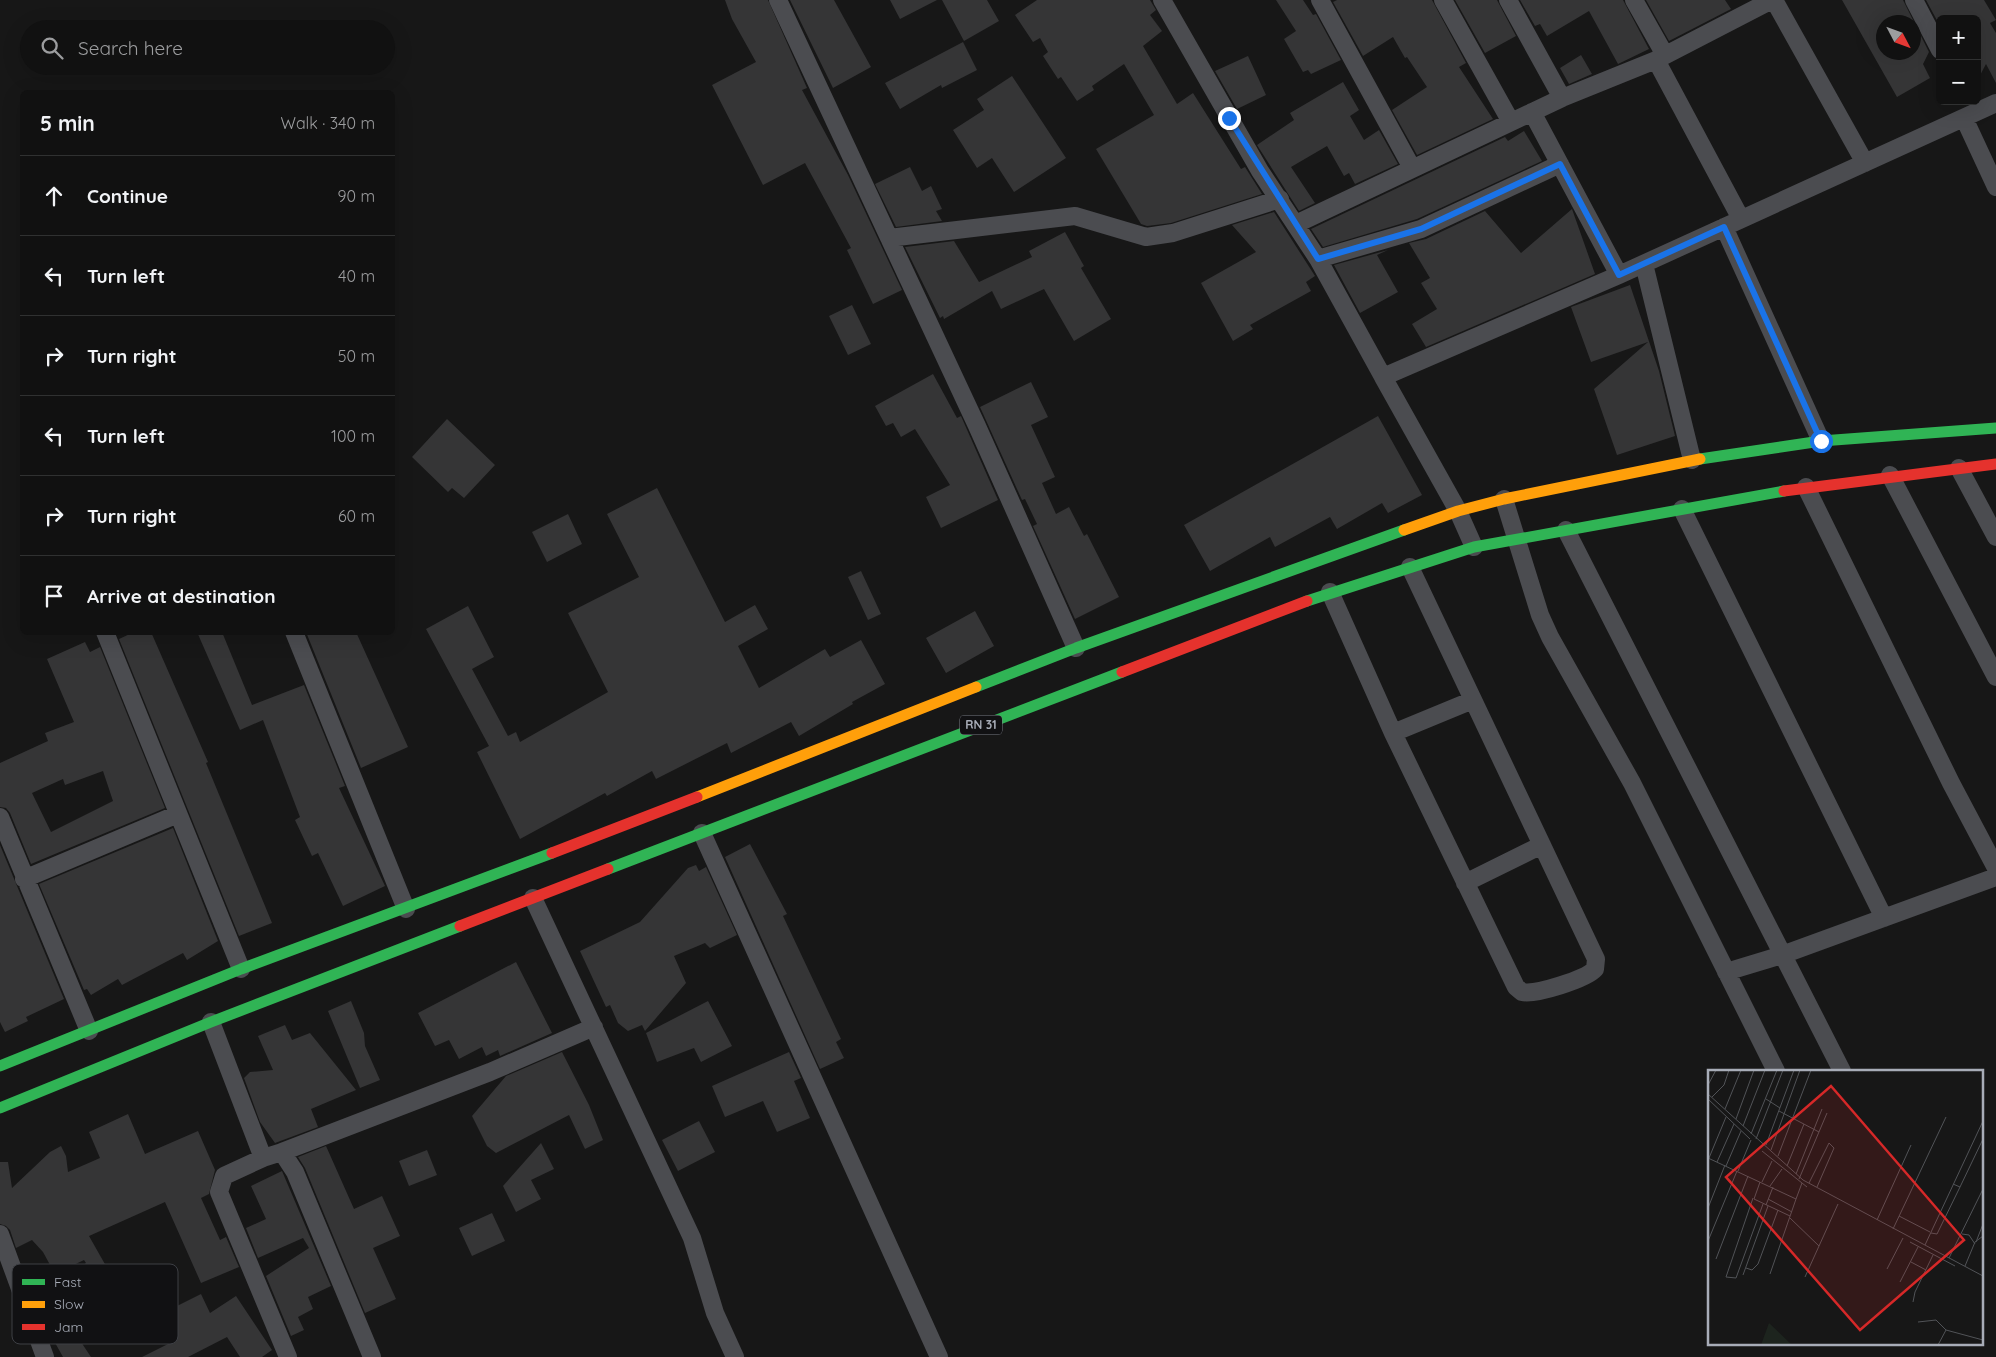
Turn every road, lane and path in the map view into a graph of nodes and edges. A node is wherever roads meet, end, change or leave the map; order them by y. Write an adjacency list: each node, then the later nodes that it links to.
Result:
1 (778, 0): 24 (street)
2 (1162, 0): 20 (street)
3 (1320, 0): 18 (street)
4 (1444, 0): 15 (street)
5 (1508, 0): 11 (street)
6 (1634, 0): 10 (street)
7 (1773, 0): 10 (street); 16 (street)
8 (1914, 0): 9 (street)
9 (1936, 42)
10 (1660, 58): 11 (street); 21 (street)
11 (1562, 98): 14 (street)
12 (1996, 103): 13 (street)
13 (1968, 111): 16 (street); 19 (street)
14 (1532, 112): 15 (street); 17 (street)
15 (1511, 122): 18 (street)
16 (1866, 163): 21 (street)
17 (1560, 164): 25 (street); 27 (street)
18 (1412, 168): 22 (street)
19 (1996, 188)
20 (1280, 199): 22 (street); 24 (street)
21 (1741, 220): 23 (street)
22 (1296, 224): 25 (street)
23 (1724, 227): 26 (street); 30 (street)
24 (889, 238): 47 (street)
25 (1318, 259): 28 (street)
26 (1644, 264): 27 (street); 31 (street)
27 (1619, 275): 28 (street)
28 (1384, 377): 38 (street)
29 (1996, 428): 30 (highway, RN 31)
30 (1821, 441): 31 (highway, RN 31)
31 (1692, 460): 36 (highway, RN 31)
32 (1996, 464): 33 (highway, RN 31)
33 (1959, 468): 34 (highway, RN 31); 40 (street)
34 (1890, 475): 35 (highway, RN 31); 48 (street)
35 (1806, 487): 37 (highway, RN 31); 55 (street)
36 (1504, 499): 38 (highway, RN 31); 41 (street)
37 (1682, 509): 39 (highway, RN 31); 61 (street)
38 (1458, 511): 42 (street); 47 (highway, RN 31)
39 (1566, 530): 41 (highway, RN 31); 62 (street)
40 (1996, 537)
41 (1516, 541): 42 (highway, RN 31); 64 (street)
42 (1474, 547): 43 (highway, RN 31)
43 (1410, 568): 44 (highway, RN 31); 49 (street)
44 (1330, 592): 50 (street); 53 (highway, RN 31)
45 (106, 635): 51 (street)
46 (295, 635): 60 (street)
47 (1076, 648): 60 (highway, RN 31)
48 (1996, 677)
49 (1473, 700): 50 (street); 54 (street)
50 (1393, 733): 58 (street)
51 (178, 814): 57 (street); 63 (street)
52 (0, 817): 57 (street)
53 (702, 833): 59 (highway, RN 31); 81 (street)
54 (1542, 845): 58 (street); 58 (street)
55 (1996, 868)
56 (1996, 877): 61 (street)
57 (24, 879): 67 (street)
58 (1465, 883)
59 (533, 898): 65 (highway, RN 31); 66 (street)
60 (406, 909): 63 (highway, RN 31)
61 (1884, 918): 62 (street)
62 (1782, 955): 64 (street); 70 (street)
63 (241, 969): 67 (highway, RN 31)
64 (1726, 972): 69 (street)
65 (211, 1022): 71 (highway, RN 31); 73 (street)
66 (594, 1027): 72 (street); 80 (street)
67 (89, 1031): 68 (highway, RN 31)
68 (0, 1066)
69 (1775, 1070)
70 (1841, 1070)
71 (0, 1108)
72 (282, 1152): 73 (street); 79 (street)
73 (263, 1158): 78 (street)
74 (0, 1234): 75 (street)
75 (12, 1267)
76 (40, 1344): 77 (street)
77 (45, 1357)
78 (288, 1357)
79 (372, 1357)
80 (735, 1357)
81 (939, 1357)

